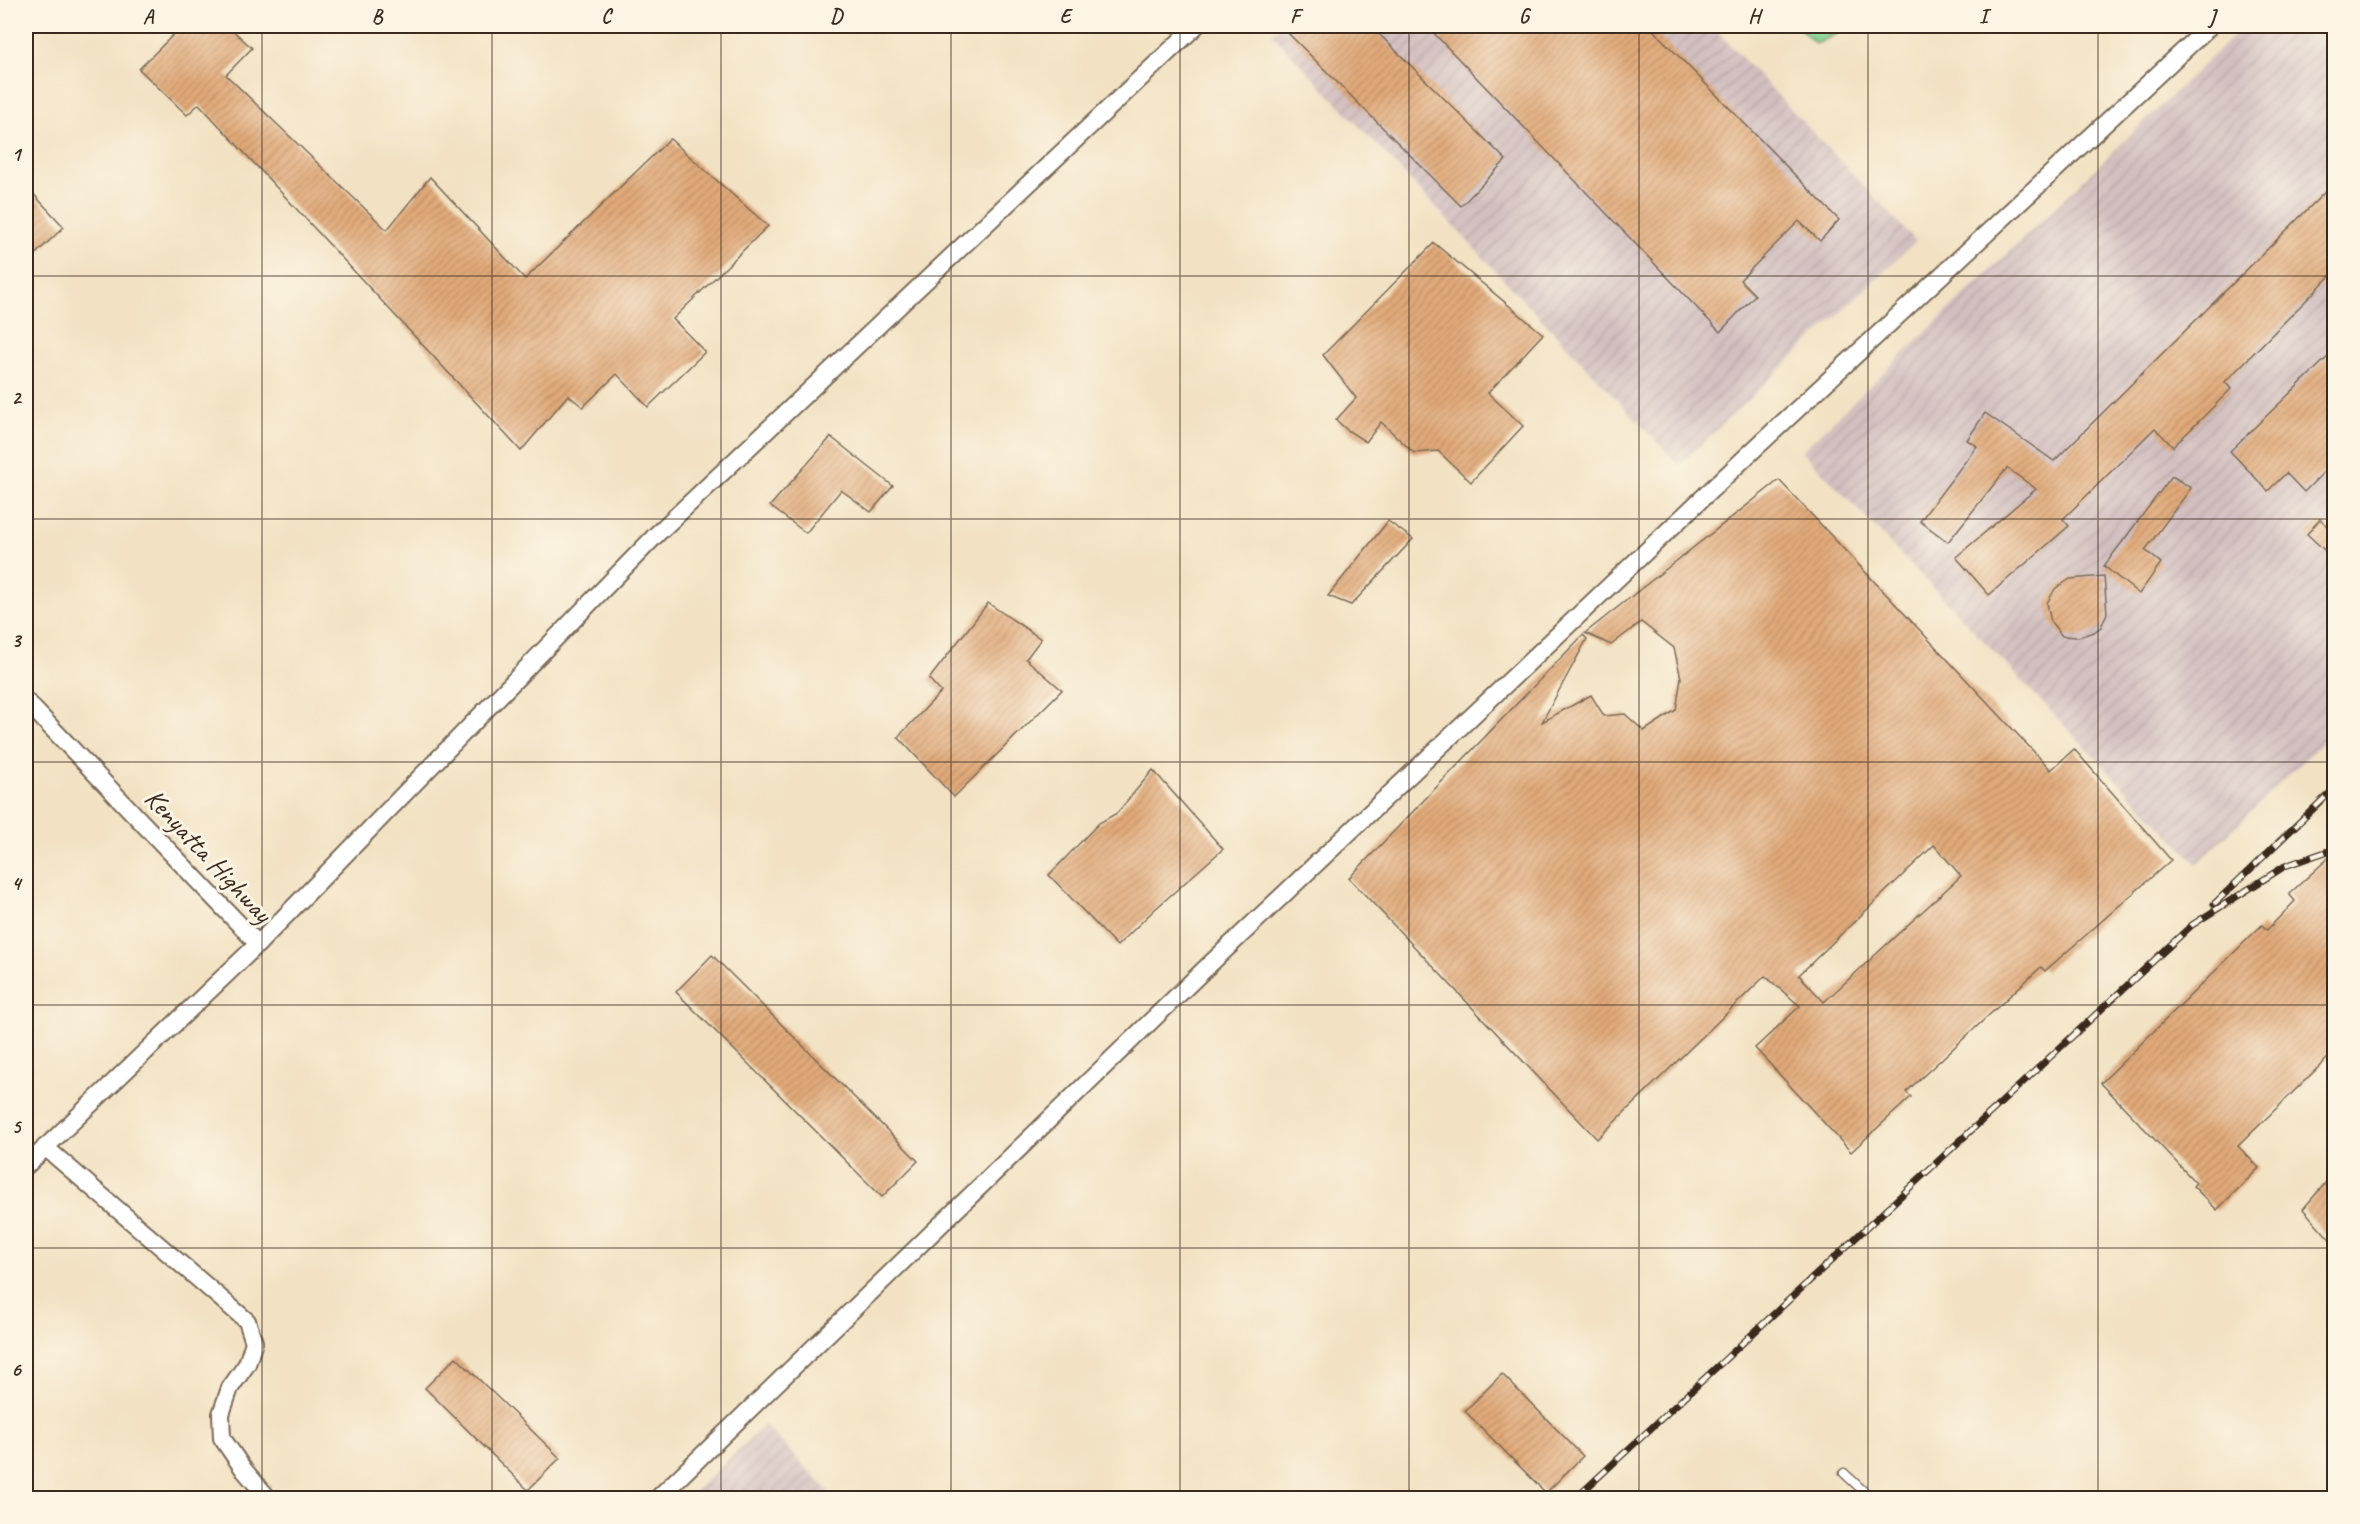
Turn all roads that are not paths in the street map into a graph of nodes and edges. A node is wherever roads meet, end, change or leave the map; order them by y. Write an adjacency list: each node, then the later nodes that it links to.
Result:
1 (1196, 26): 4 (street)
2 (2210, 26): 9 (street)
3 (26, 701): 4 (street, Kenyatta Highway)
4 (258, 944): 5 (street, Kenyatta Highway)
5 (45, 1147): 6 (street, Kenyatta Highway); 8 (street)
6 (26, 1166)
7 (1844, 1473): 10 (lane)
8 (268, 1498)
9 (658, 1498)
10 (1871, 1498)

